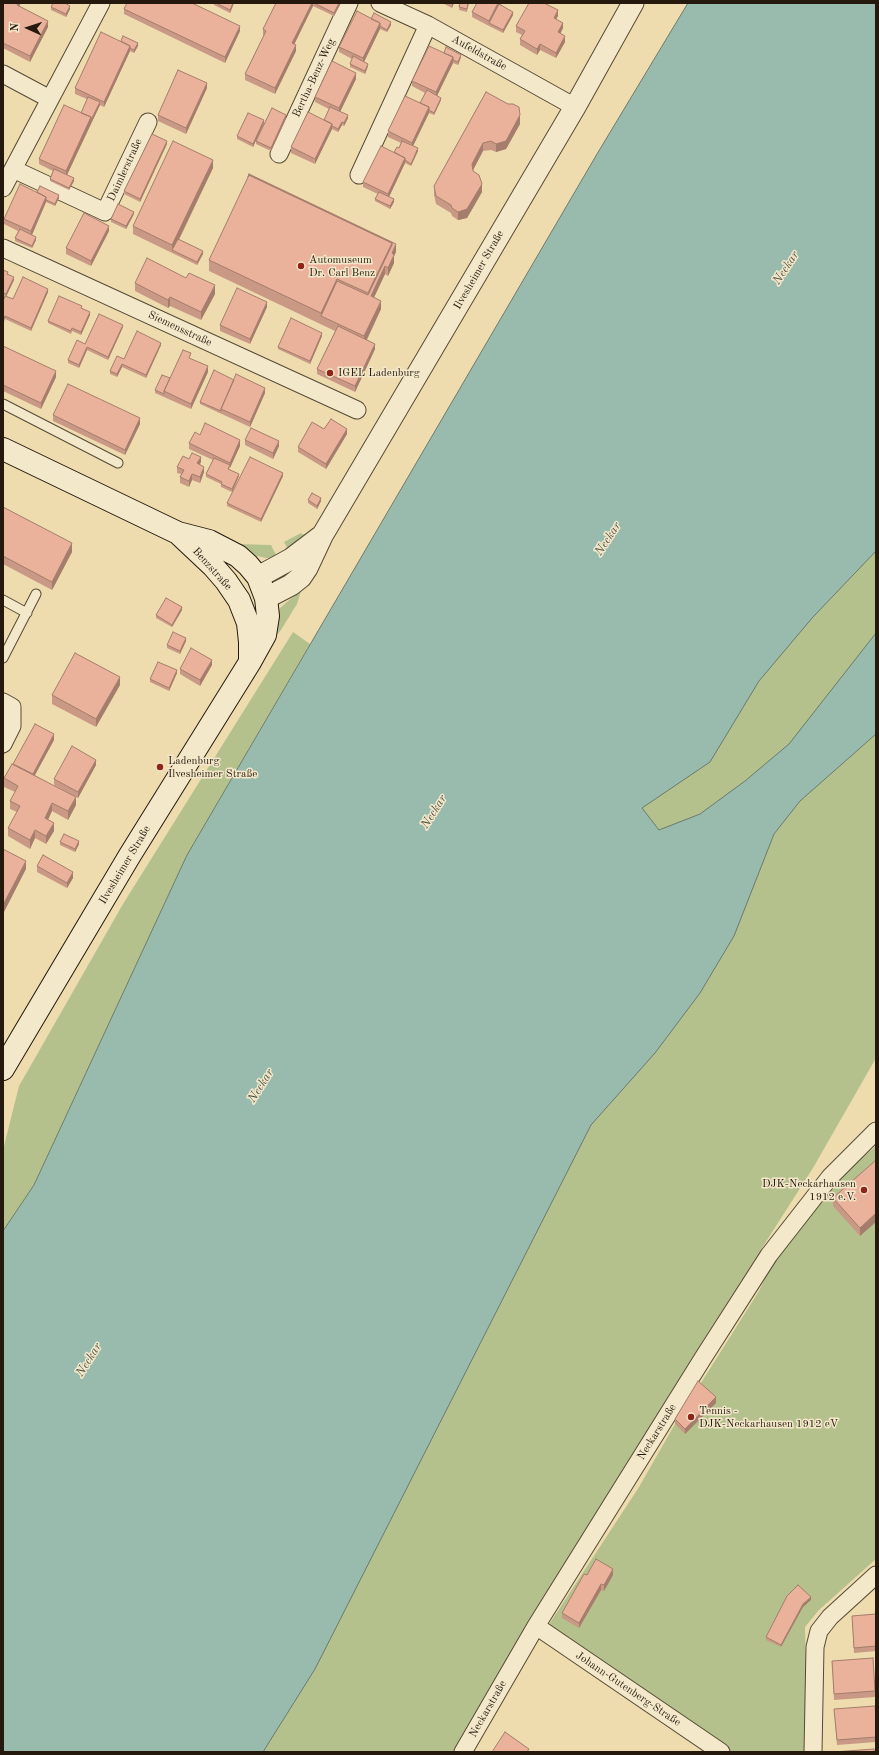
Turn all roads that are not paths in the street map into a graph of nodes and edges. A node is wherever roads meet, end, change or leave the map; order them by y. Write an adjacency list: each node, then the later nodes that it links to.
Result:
1 (101, 3): 7 (street)
2 (349, 3): 10 (street, Bertha-Benz-Weg)
3 (380, 3): 5 (street, Aufeldstraße)
4 (633, 3): 8 (street, Ilvesheimer Straße)
5 (428, 25): 8 (street, Aufeldstraße); 12 (street)
6 (3, 74): 7 (street)
7 (50, 99): 11 (street)
8 (575, 107): 20 (street, Ilvesheimer Straße)
9 (148, 122): 11 (street, Daimlerstraße)
10 (280, 154)
11 (13, 169): 13 (street)
12 (359, 176)
13 (3, 188)
14 (3, 248): 16 (street, Siemensstraße)
15 (3, 404): 18 (lane)
16 (357, 410)
17 (3, 449): 19 (main road, Benzstraße)
18 (118, 463)
19 (178, 533): 21 (main road, Benzstraße); 25 (main road, Benzstraße)
20 (322, 536): 21 (street, Ilvesheimer Straße); 23 (street, Ilvesheimer Straße)
21 (258, 577): 23 (main road, Benzstraße); 25 (main road, Ilvesheimer Straße)
22 (36, 594): 26 (lane)
23 (266, 598): 25 (main road, Ilvesheimer Straße); 28 (main road, Benzstraße)
24 (3, 600): 26 (lane)
25 (238, 600): 28 (main road, Benzstraße)
26 (26, 613): 27 (lane)
27 (3, 658)
28 (250, 662): 31 (main road, Ilvesheimer Straße)
29 (3, 702): 30 (street)
30 (3, 744)
31 (3, 1069)
32 (876, 1131): 34 (street, Neckarstraße)
33 (876, 1575): 37 (street)
34 (536, 1626): 35 (street, Neckarstraße); 36 (street, Johann-Gutenberg-Straße)
35 (463, 1752)
36 (721, 1752)
37 (813, 1752)

